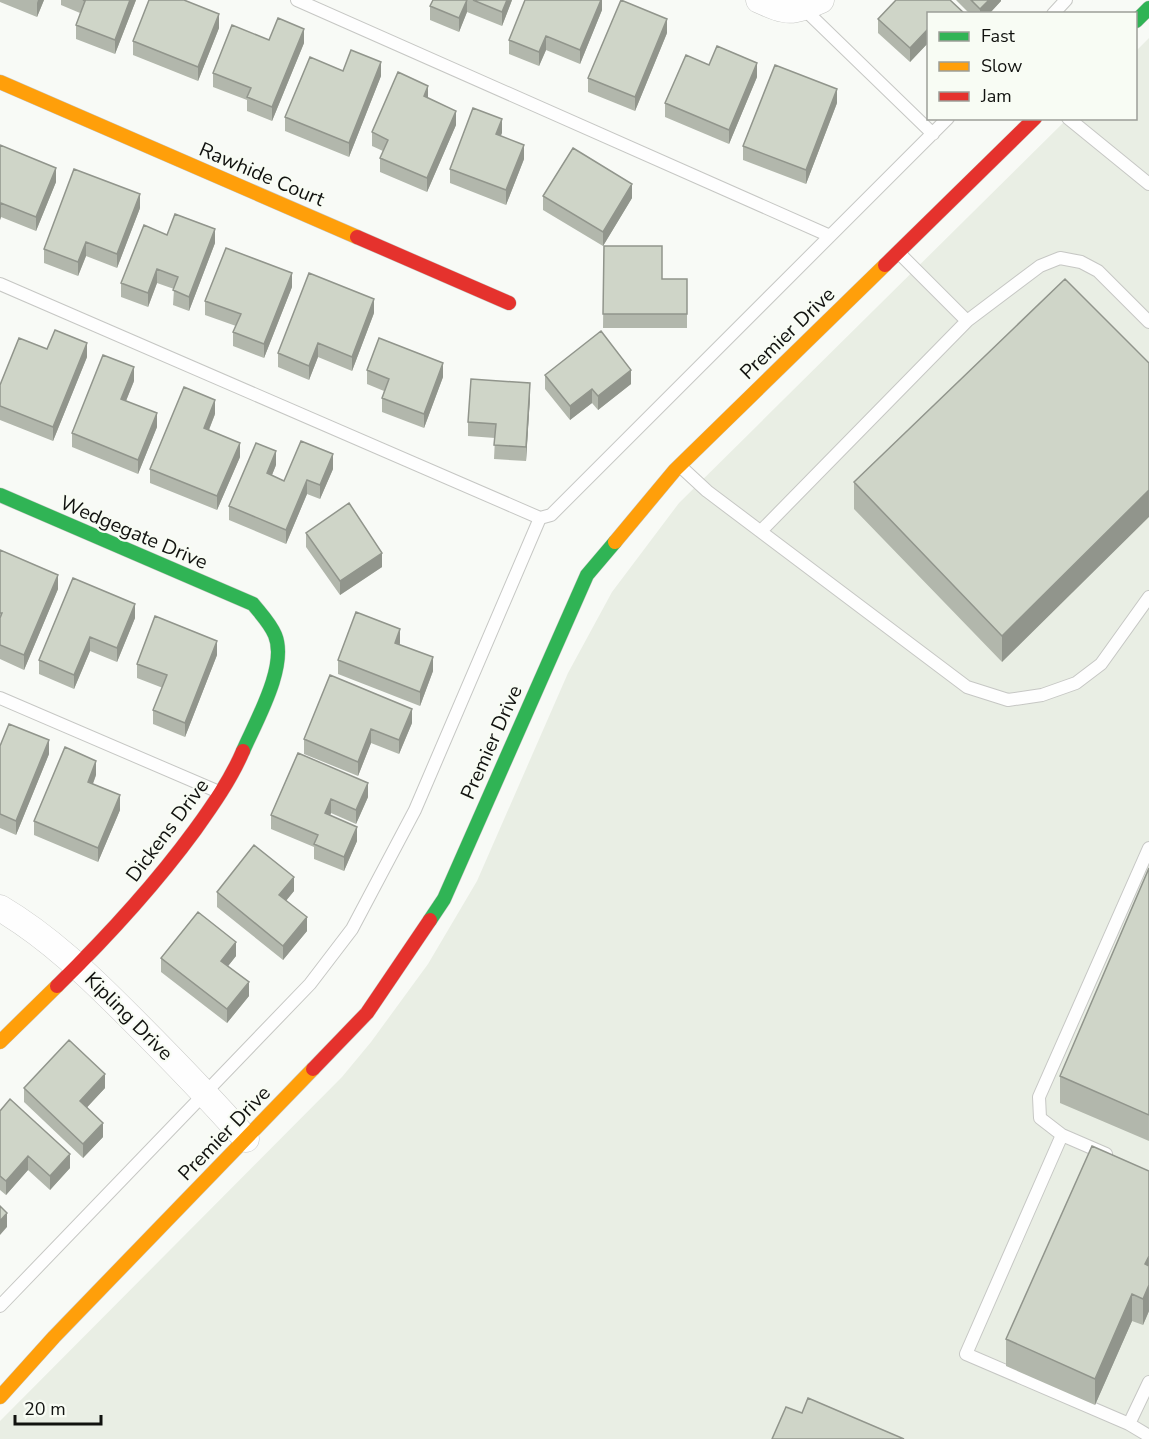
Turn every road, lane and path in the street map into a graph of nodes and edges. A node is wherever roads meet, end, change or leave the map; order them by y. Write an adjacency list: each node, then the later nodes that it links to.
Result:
1 (297, 0): 14 (lane)
2 (759, 0): 4 (street)
3 (1066, 0): 6 (lane)
4 (812, 4): 12 (lane)
5 (1149, 8): 7 (street)
6 (1055, 12)
7 (1137, 20)
8 (0, 82): 17 (street, Rawhide Court)
9 (946, 120): 12 (lane)
10 (1033, 120): 15 (street, Premier Drive)
11 (1070, 120): 13 (lane)
12 (933, 134): 14 (lane)
13 (1149, 184)
14 (830, 236): 22 (lane)
15 (898, 253): 18 (lane); 20 (street, Premier Drive)
16 (0, 284): 22 (lane)
17 (509, 303)
18 (967, 321): 19 (lane); 23 (lane)
19 (1149, 322)
20 (679, 466): 23 (lane); 34 (street, Premier Drive)
21 (0, 495): 25 (street, Wedgegate Drive)
22 (540, 518): 32 (lane)
23 (761, 531): 24 (lane)
24 (1149, 597)
25 (253, 604): 27 (street, Dickens Drive)
26 (0, 698): 27 (lane)
27 (220, 792): 30 (street, Dickens Drive)
28 (1149, 848): 33 (lane)
29 (0, 908): 30 (street, Kipling Drive)
30 (78, 965): 31 (street, Dickens Drive); 32 (street, Kipling Drive)
31 (0, 1042)
32 (205, 1093): 34 (street, Kipling Drive); 36 (lane)
33 (1062, 1135): 35 (lane); 39 (lane)
34 (246, 1139): 38 (street, Premier Drive)
35 (1116, 1158)
36 (0, 1306)
37 (1149, 1382): 39 (lane)
38 (0, 1398)
39 (1129, 1424): 40 (lane)
40 (1149, 1436)

